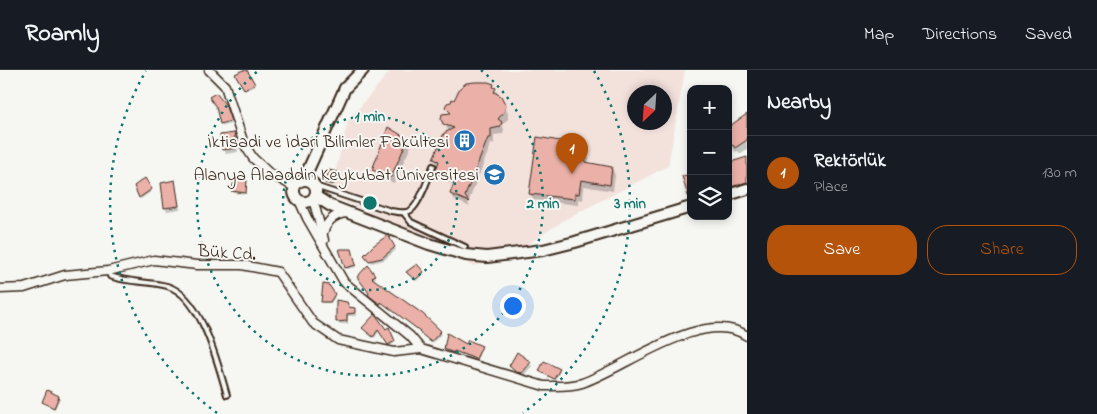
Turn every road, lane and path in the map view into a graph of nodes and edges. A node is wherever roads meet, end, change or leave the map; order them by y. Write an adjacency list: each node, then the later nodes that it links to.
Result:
1 (209, 70): 4 (street)
2 (363, 70): 5 (street)
3 (434, 166): 11 (lane)
4 (294, 187): 5 (street); 8 (street)
5 (313, 189): 8 (street); 10 (street); 11 (lane); 12 (street)
6 (747, 189): 7 (street)
7 (732, 194)
8 (299, 200): 14 (street)
9 (687, 208): 10 (street)
10 (348, 212): 12 (street)
11 (404, 213): 13 (lane)
12 (322, 235): 14 (street)
13 (465, 247)
14 (327, 252): 18 (street)
15 (108, 271): 16 (street, Bük Cd.); 18 (street, Bük Cd.); 19 (lane)
16 (0, 289)
17 (747, 336): 18 (street)
18 (421, 349)
19 (227, 395)

